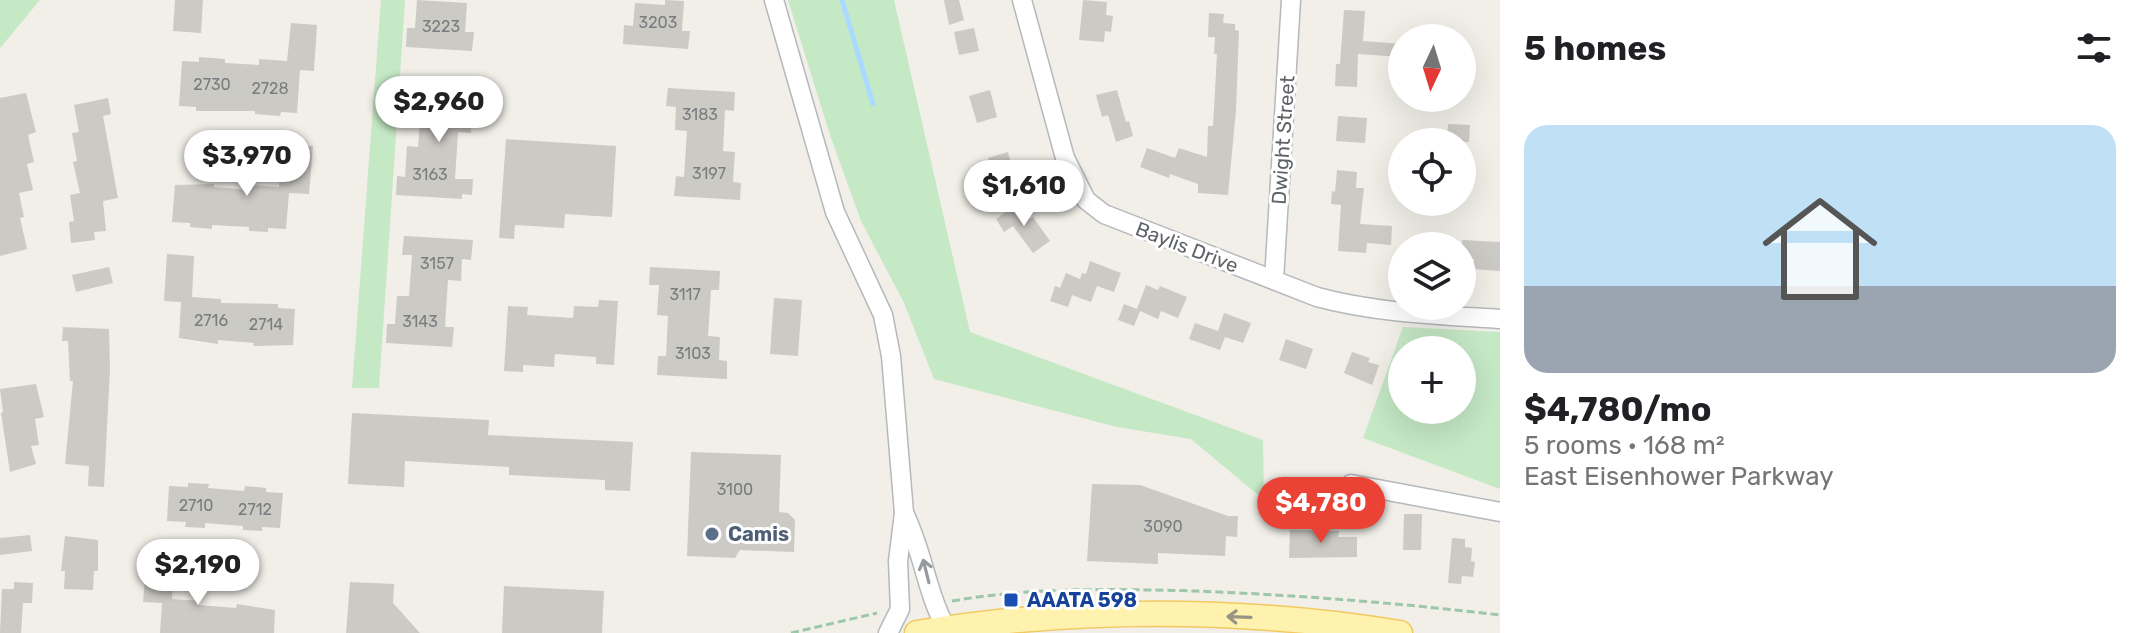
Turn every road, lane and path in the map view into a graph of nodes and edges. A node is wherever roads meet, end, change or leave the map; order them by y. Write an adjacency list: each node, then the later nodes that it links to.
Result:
1 (774, 0): 8 (street)
2 (1022, 0): 4 (street, Baylis Drive)
3 (1291, 0): 4 (street, Dwight Street)
4 (1274, 280): 5 (street, Baylis Drive)
5 (1500, 319)
6 (1351, 484): 7 (street)
7 (1500, 512)
8 (904, 513): 13 (street, one-way to 8); 15 (street)
9 (1049, 591): 10 (path)
10 (948, 602)
11 (877, 613): 14 (path)
12 (1084, 625): 13 (main road); 17 (main road, one-way to 12)
13 (946, 628): 16 (main road)
14 (791, 633)
15 (888, 633)
16 (917, 633)
17 (1400, 633)

